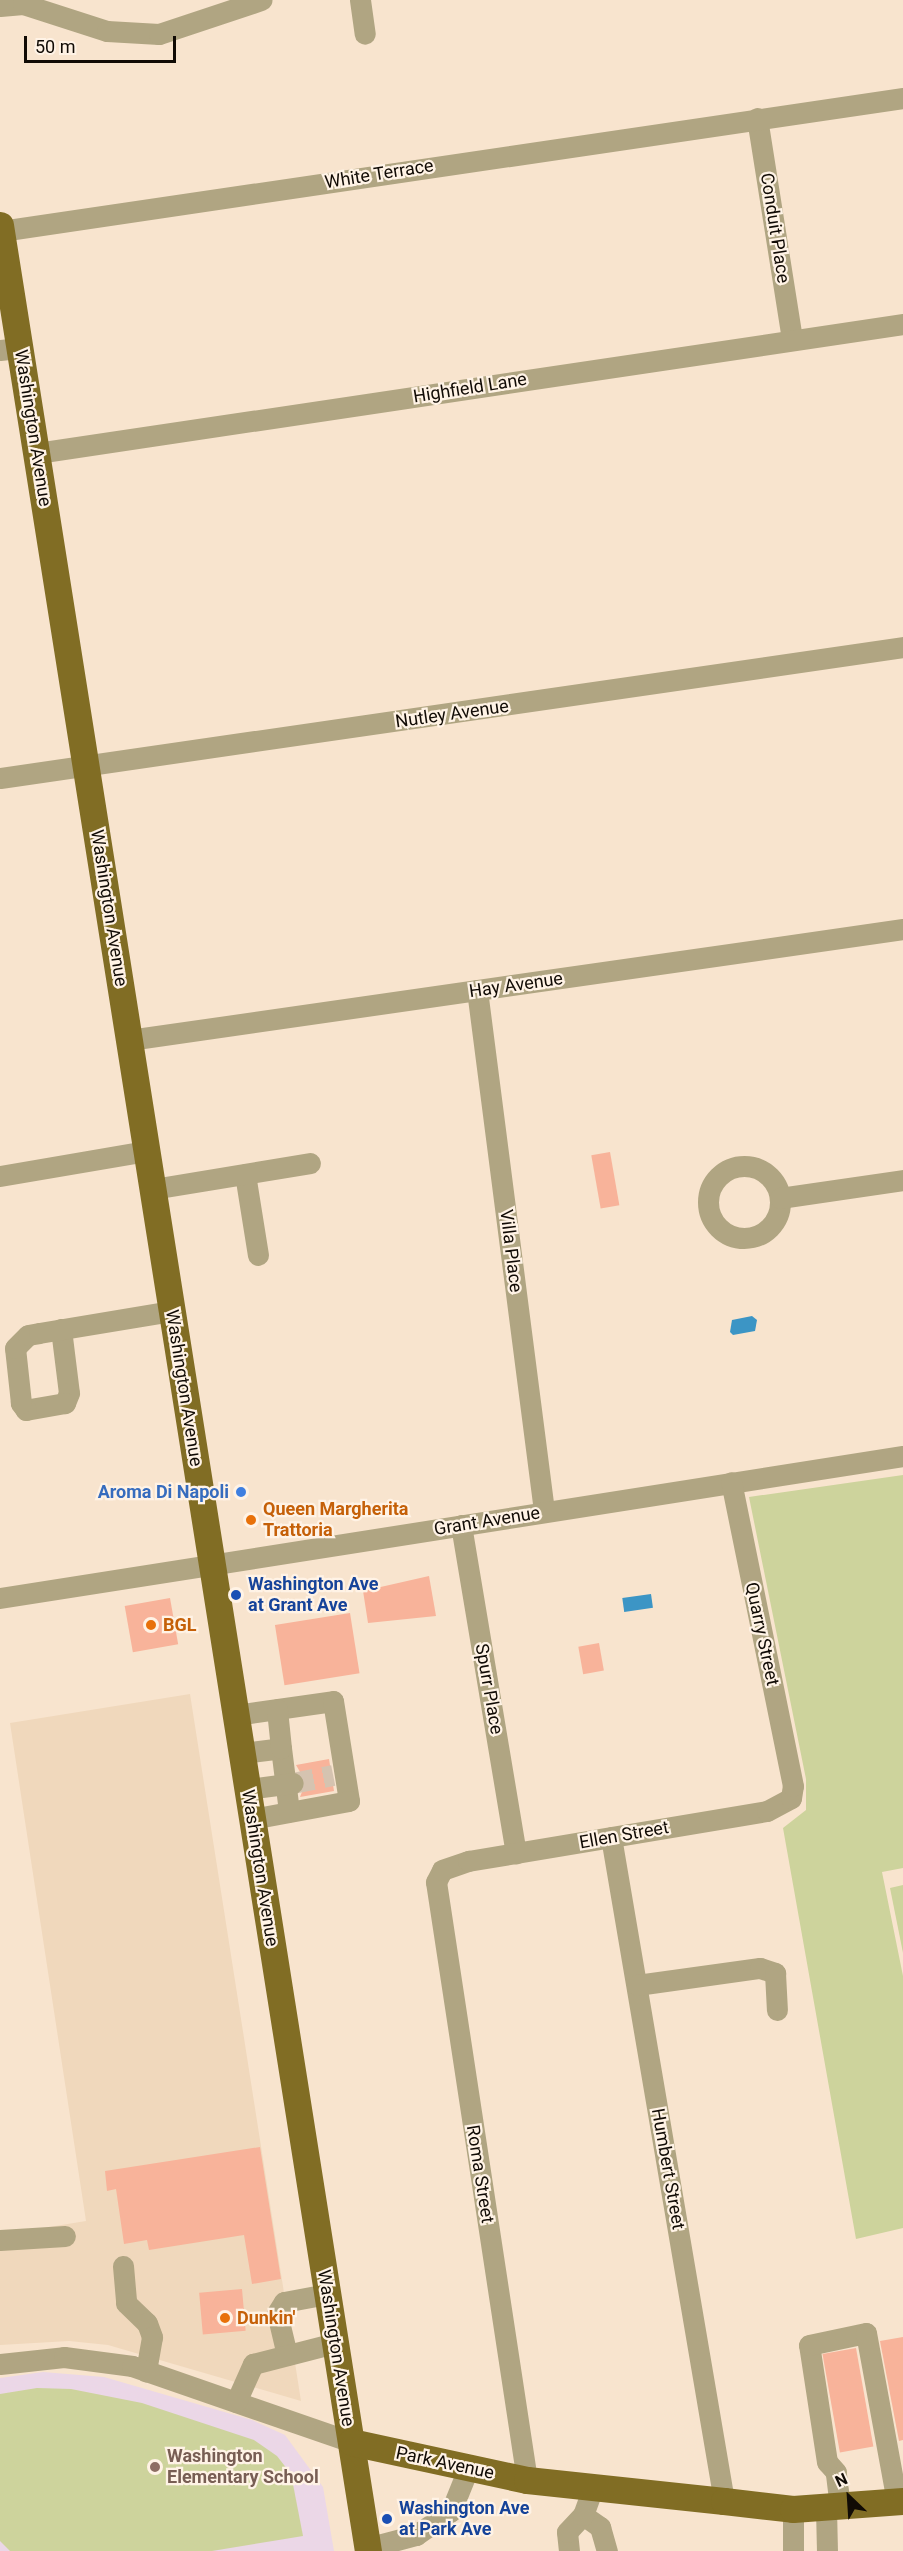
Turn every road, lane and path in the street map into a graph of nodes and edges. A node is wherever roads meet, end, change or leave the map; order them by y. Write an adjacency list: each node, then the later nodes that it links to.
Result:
1 (261, 0): 3 (street)
2 (360, 0): 4 (street)
3 (0, 6)
4 (365, 34)
5 (903, 98): 6 (street, White Terrace)
6 (757, 118): 7 (street, White Terrace); 9 (street, Conduit Place)
7 (0, 228): 10 (main road, Washington Avenue)
8 (903, 324): 9 (street, Highfield Lane)
9 (792, 339): 11 (street, Highfield Lane)
10 (10, 349): 11 (main road, Washington Avenue)
11 (37, 453): 13 (main road, Washington Avenue)
12 (903, 647): 13 (street, Nutley Avenue)
13 (87, 768): 14 (street, Nutley Avenue); 17 (main road, Washington Avenue)
14 (0, 778)
15 (903, 929): 16 (street, Hay Avenue)
16 (477, 990): 17 (street, Hay Avenue); 30 (street, Villa Place)
17 (129, 1040): 18 (main road, Washington Avenue)
18 (147, 1151): 21 (street); 23 (main road, Washington Avenue)
19 (310, 1163): 20 (street)
20 (244, 1174): 23 (street); 25 (street)
21 (0, 1176)
22 (903, 1180): 24 (street)
23 (153, 1188): 26 (main road, Washington Avenue)
24 (780, 1198)
25 (258, 1255)
26 (172, 1311): 27 (street); 32 (main road, Washington Avenue)
27 (61, 1329)
28 (903, 1456): 29 (street, Grant Avenue)
29 (730, 1482): 30 (street, Grant Avenue); 39 (street, Quarry Street)
30 (544, 1511): 31 (street, Grant Avenue)
31 (461, 1525): 32 (street, Grant Avenue); 44 (street, Spurr Place)
32 (212, 1568): 33 (street, Grant Avenue); 35 (main road, Washington Avenue)
33 (0, 1598)
34 (277, 1709): 35 (street); 36 (street); 41 (street)
35 (236, 1715): 37 (main road, Washington Avenue)
36 (281, 1748): 37 (street); 38 (street)
37 (242, 1753): 40 (main road, Washington Avenue)
38 (289, 1784): 40 (street); 41 (street)
39 (793, 1786): 43 (street, Ellen Street)
40 (248, 1789): 42 (main road, Washington Avenue)
41 (289, 1811): 42 (street)
42 (252, 1819): 51 (main road, Washington Avenue)
43 (612, 1837): 44 (street, Ellen Street); 46 (street, Humbert Street)
44 (516, 1853): 45 (street, Ellen Street)
45 (442, 1870): 59 (street, Roma Street)
46 (637, 1985): 47 (street); 62 (street, Humbert Street)
47 (777, 2010)
48 (65, 2236): 49 (street)
49 (0, 2240)
50 (123, 2266): 55 (street)
51 (327, 2294): 52 (main road, Washington Avenue); 53 (street)
52 (335, 2343): 53 (street); 57 (main road, Washington Avenue)
53 (287, 2355): 56 (street)
54 (0, 2364): 55 (street, Park Avenue)
55 (146, 2371): 56 (street, Park Avenue)
56 (236, 2402): 57 (street, Park Avenue)
57 (351, 2442): 58 (main road, Park Avenue); 66 (main road, Washington Avenue)
58 (468, 2469): 59 (main road, Park Avenue); 66 (street)
59 (527, 2480): 60 (main road, Park Avenue)
60 (593, 2487): 62 (main road, Park Avenue); 65 (street)
61 (900, 2501): 63 (main road, Park Avenue); 63 (street)
62 (724, 2502): 64 (main road, Park Avenue)
63 (833, 2508): 64 (main road, Park Avenue); 70 (street)
64 (793, 2509): 69 (street)
65 (583, 2515): 67 (street); 68 (street)
66 (368, 2549)
67 (569, 2551)
68 (607, 2551)
69 (793, 2551)
70 (827, 2551)

